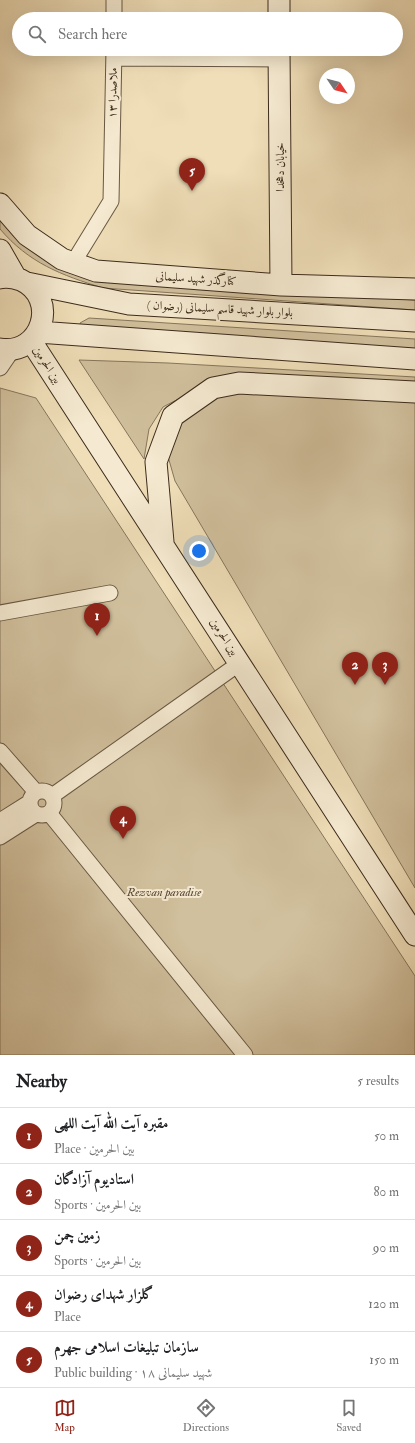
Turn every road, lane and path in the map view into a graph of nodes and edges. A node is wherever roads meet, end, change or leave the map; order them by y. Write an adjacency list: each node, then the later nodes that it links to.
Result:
1 (114, 0): 3 (street)
2 (279, 0): 4 (street)
3 (114, 12)
4 (279, 12)
5 (114, 56): 9 (street, ملاصدرا ۱۳)
6 (279, 56): 11 (street, خیابان دهخدا)
7 (0, 204): 9 (street, کنارگذر شهید سلیمانی)
8 (0, 250): 10 (street)
9 (73, 263): 11 (street, کنارگذر شهید سلیمانی)
10 (14, 280): 13 (street, بلوار بلوار شهید قاسم سلیمانی (رضوان )); 14 (street)
11 (281, 285): 12 (street, کنارگذر شهید سلیمانی)
12 (415, 289)
13 (415, 320)
14 (21, 343): 15 (street); 16 (street); 18 (street, بین الحرمین)
15 (415, 360)
16 (0, 368)
17 (415, 392): 18 (street)
18 (164, 544): 21 (street, بین الحرمین)
19 (110, 593): 20 (street)
20 (0, 613)
21 (240, 663): 23 (street); 26 (street, بین الحرمین)
22 (0, 751): 23 (street)
23 (38, 805): 24 (street); 25 (street); 27 (street)
24 (0, 821)
25 (0, 837)
26 (415, 935)
27 (245, 1055)

